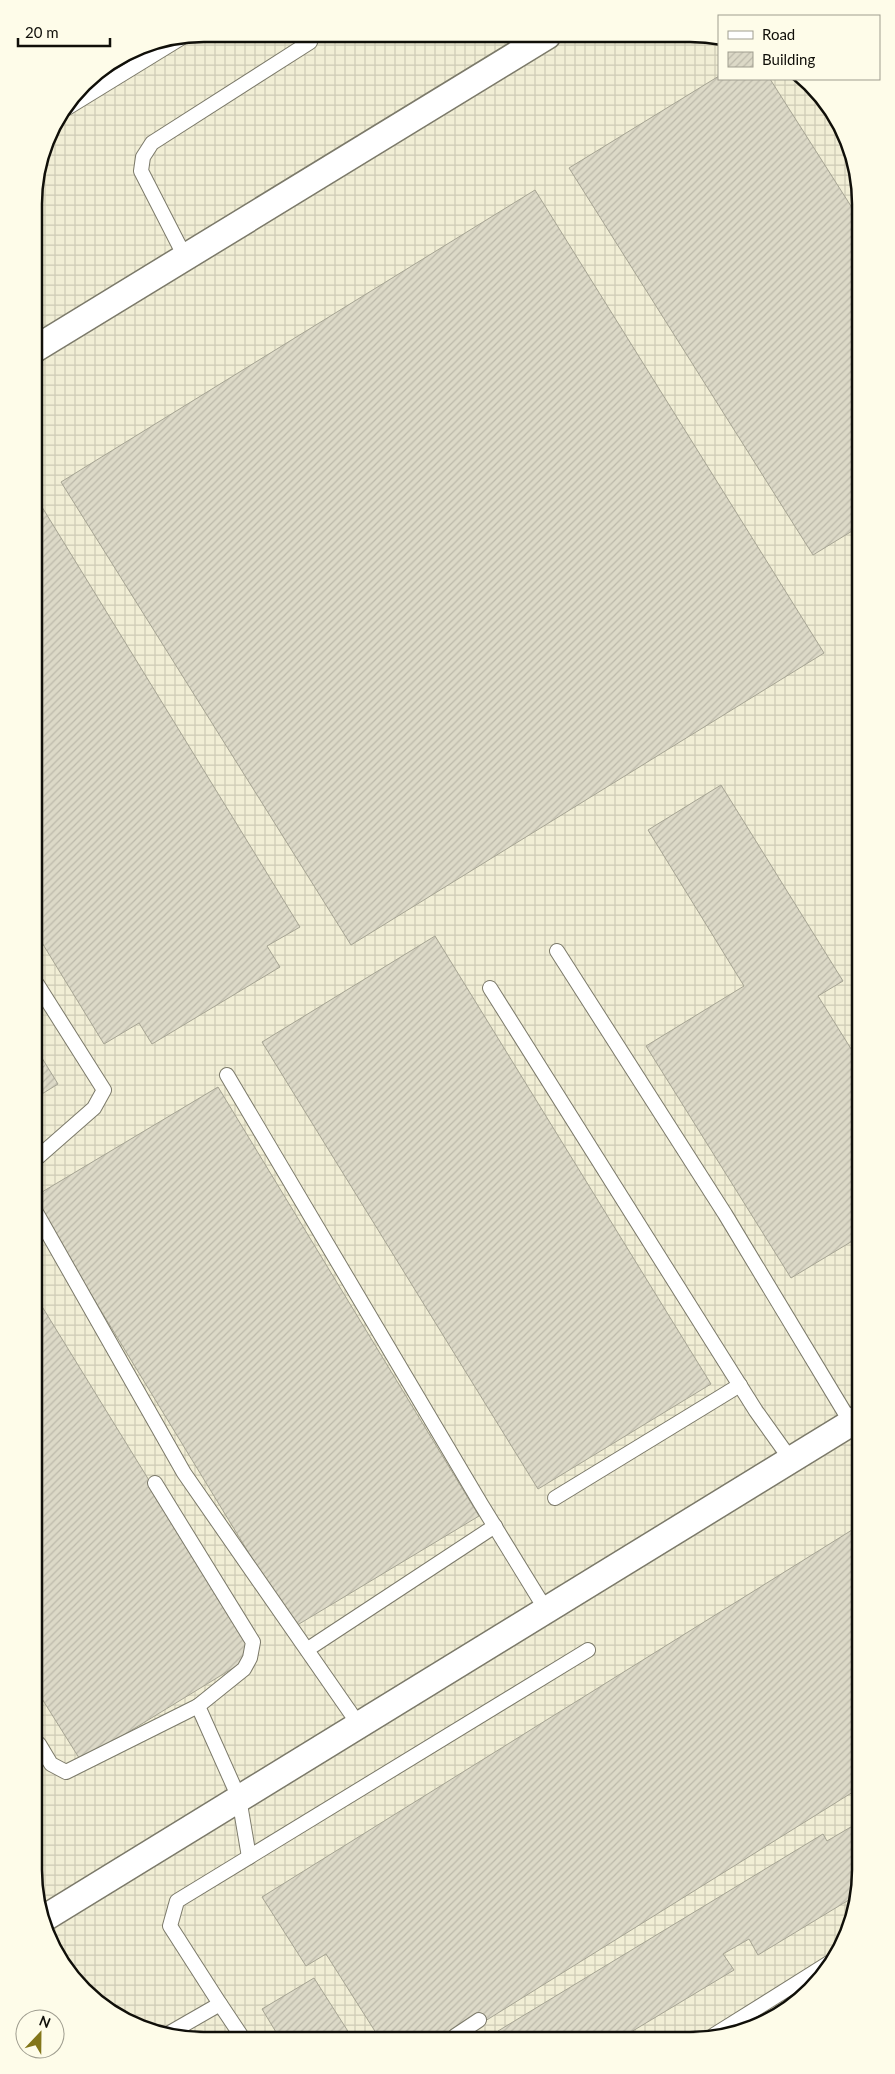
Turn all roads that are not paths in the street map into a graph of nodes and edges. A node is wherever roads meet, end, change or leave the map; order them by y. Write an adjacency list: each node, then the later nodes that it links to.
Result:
1 (310, 42): 5 (lane)
2 (536, 42): 5 (street)
3 (165, 48): 4 (lane)
4 (83, 98)
5 (185, 257): 6 (street)
6 (43, 345)
7 (557, 952): 14 (lane)
8 (490, 988): 13 (lane)
9 (43, 993): 11 (lane)
10 (227, 1075): 19 (lane)
11 (42, 1153)
12 (42, 1223): 21 (lane)
13 (740, 1385): 16 (lane); 18 (lane)
14 (852, 1416)
15 (852, 1423): 16 (street)
16 (791, 1460): 20 (street)
17 (155, 1483): 23 (lane)
18 (555, 1498)
19 (495, 1526): 20 (lane); 21 (lane)
20 (546, 1610): 24 (street)
21 (308, 1649): 24 (lane)
22 (588, 1650): 27 (lane)
23 (198, 1706): 25 (lane); 26 (lane)
24 (359, 1725): 26 (street)
25 (42, 1749)
26 (239, 1798): 27 (lane); 28 (street)
27 (249, 1857): 30 (lane)
28 (49, 1915)
29 (816, 1971): 32 (lane)
30 (220, 2004): 33 (lane); 34 (lane)
31 (479, 2020): 35 (lane)
32 (727, 2027)
33 (177, 2029)
34 (239, 2032)
35 (461, 2032)

